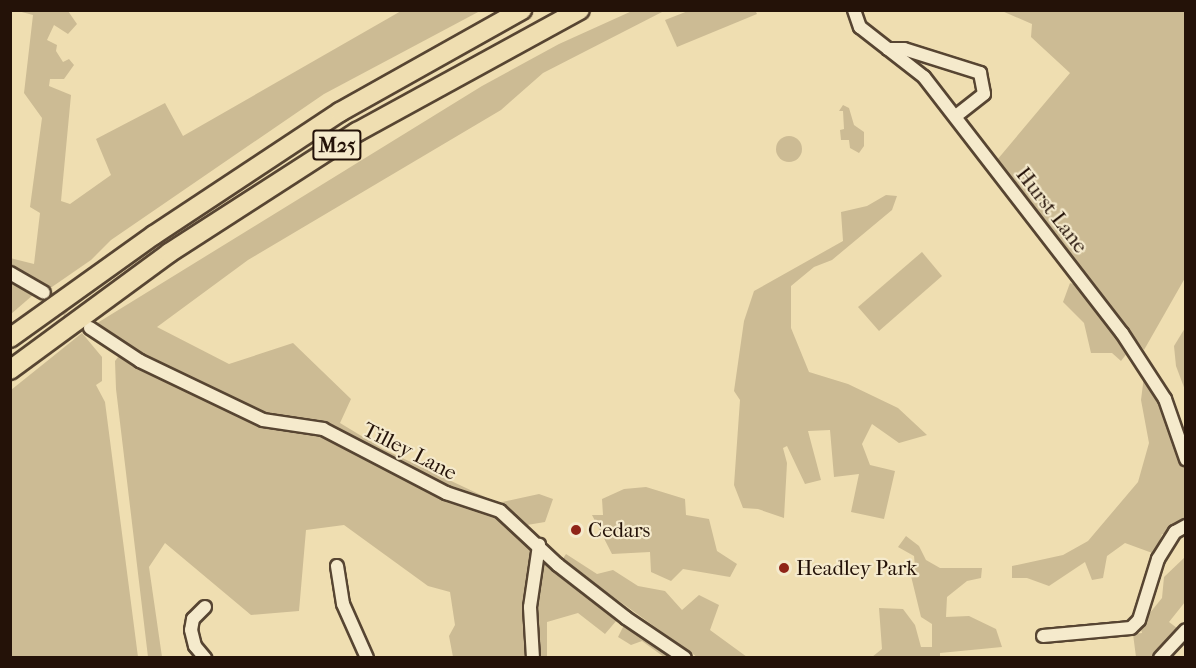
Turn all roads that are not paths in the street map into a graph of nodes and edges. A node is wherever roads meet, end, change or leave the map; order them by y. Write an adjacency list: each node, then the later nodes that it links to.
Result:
1 (522, 10): 9 (highway, M25)
2 (580, 10): 10 (highway, M25)
3 (854, 10): 4 (street, Hurst Lane)
4 (888, 49): 5 (street, Hurst Lane); 5 (street)
5 (956, 116): 11 (street, Hurst Lane)
6 (10, 273): 7 (street)
7 (44, 293)
8 (90, 328): 13 (street, Tilley Lane)
9 (10, 339)
10 (10, 370)
11 (1185, 459)
12 (1185, 526): 17 (street)
13 (539, 545): 20 (street); 21 (street, Tilley Lane)
14 (337, 566): 19 (street)
15 (205, 607): 18 (street)
16 (1185, 630): 22 (street)
17 (1043, 636)
18 (204, 657)
19 (368, 657)
20 (533, 657)
21 (685, 657)
22 (1160, 657)

